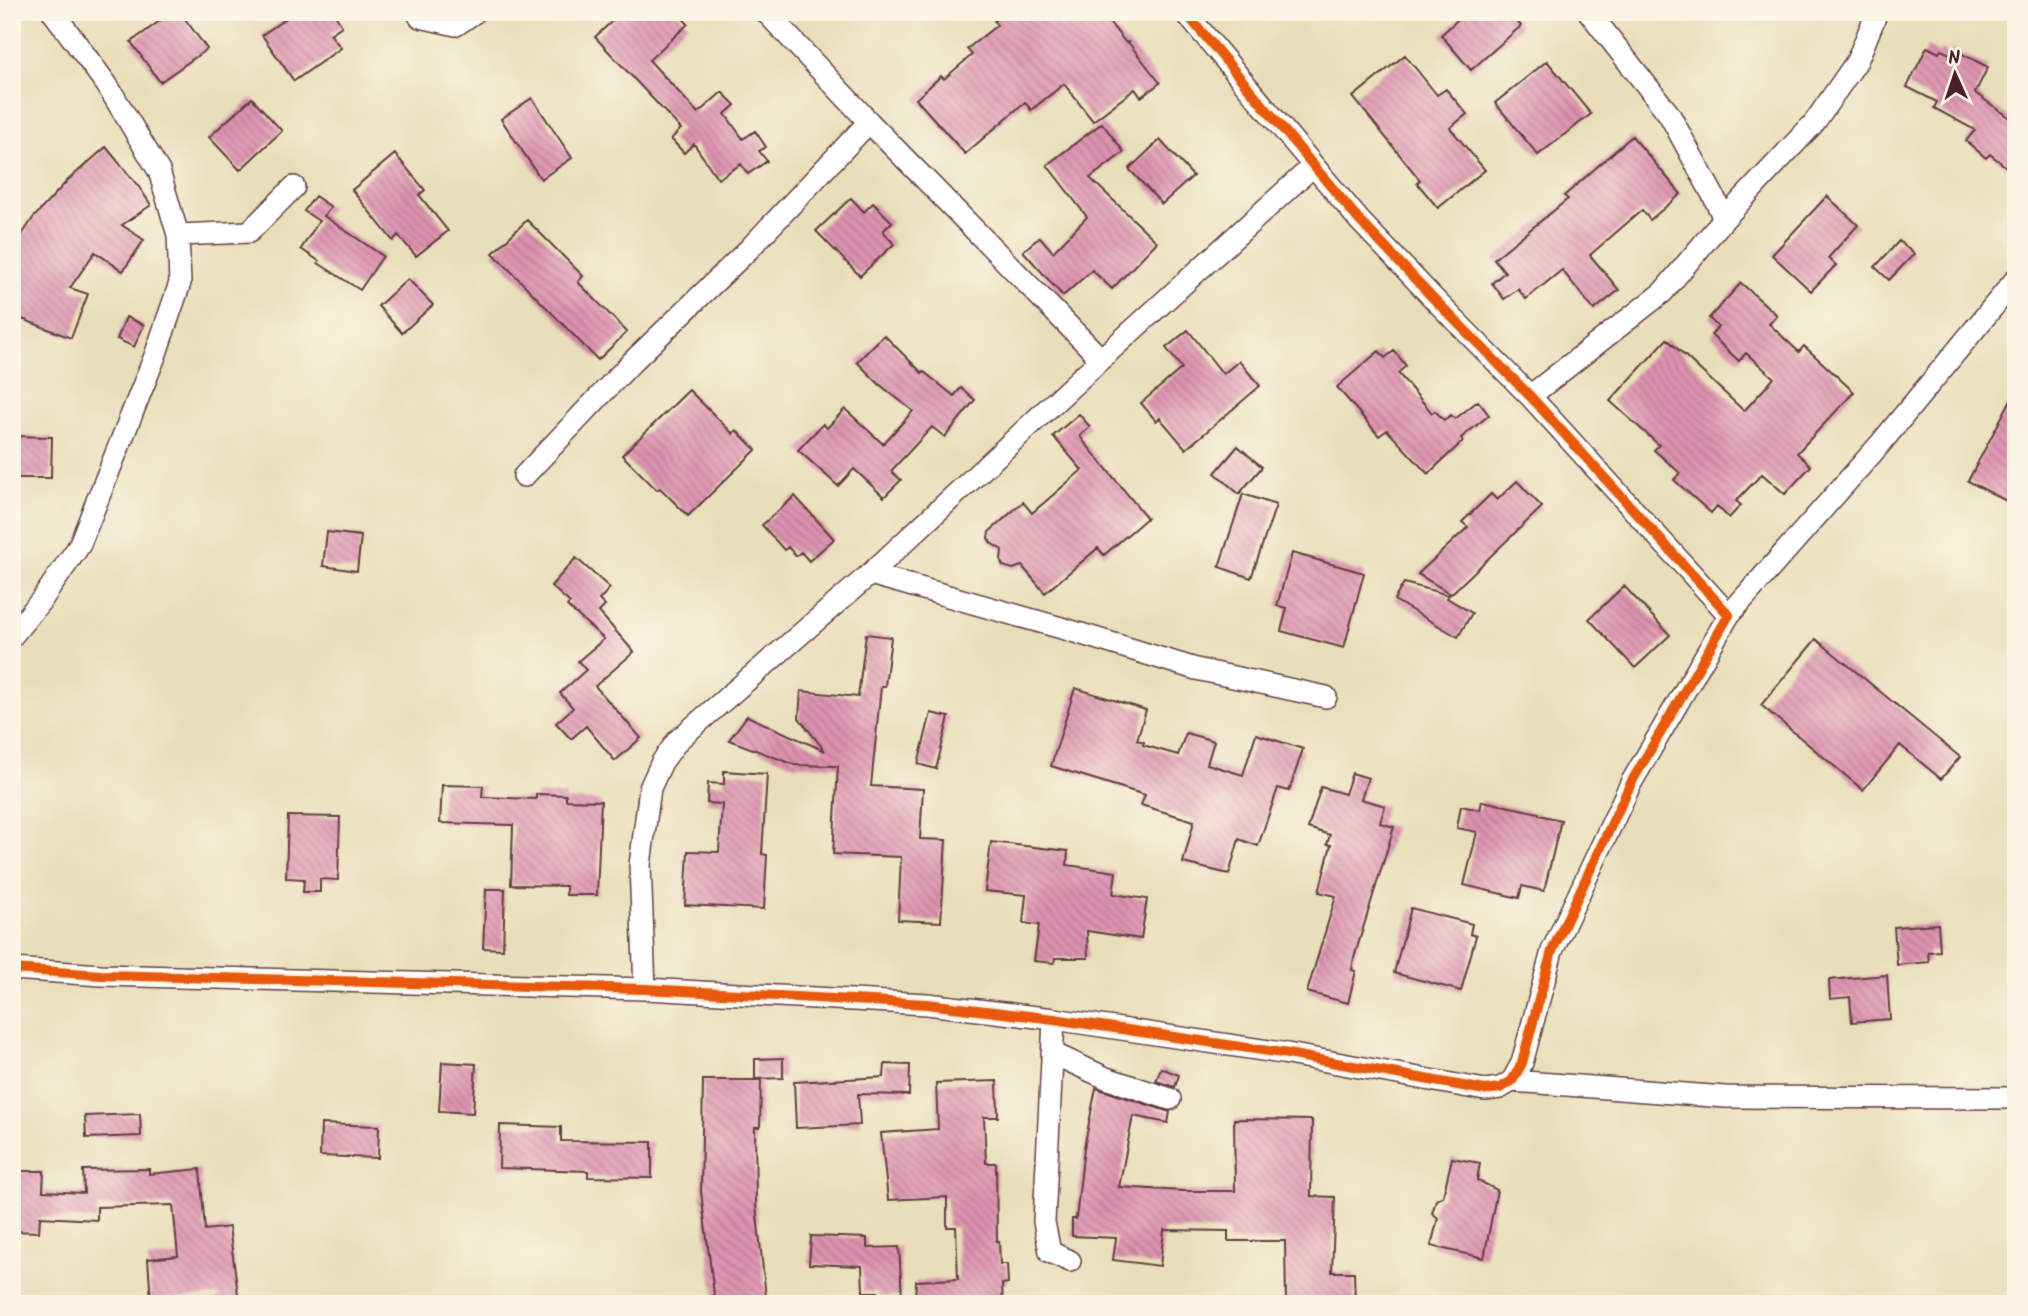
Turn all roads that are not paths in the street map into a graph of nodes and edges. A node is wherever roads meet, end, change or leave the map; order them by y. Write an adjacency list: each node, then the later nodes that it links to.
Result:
1 (53, 12): 12 (street)
2 (417, 12): 3 (street)
3 (475, 12)
4 (766, 12): 8 (street)
5 (1185, 12): 9 (street)
6 (1589, 12): 11 (street)
7 (1877, 12): 11 (street)
8 (869, 122): 14 (street); 16 (street)
9 (1313, 166): 14 (street); 15 (street)
10 (295, 187): 12 (street)
11 (1724, 219): 15 (street)
12 (177, 234): 19 (street)
13 (2016, 279): 18 (street)
14 (1101, 359): 17 (street)
15 (1530, 396): 18 (street)
16 (524, 476)
17 (870, 574): 20 (street); 22 (street)
18 (1729, 615): 25 (street)
19 (12, 636)
20 (1326, 697)
21 (12, 969): 22 (street)
22 (645, 989): 23 (street)
23 (1054, 1019): 24 (street); 25 (street)
24 (1052, 1053): 27 (street); 28 (street)
25 (1511, 1081): 26 (street)
26 (2016, 1098)
27 (1170, 1099)
28 (1070, 1261)

